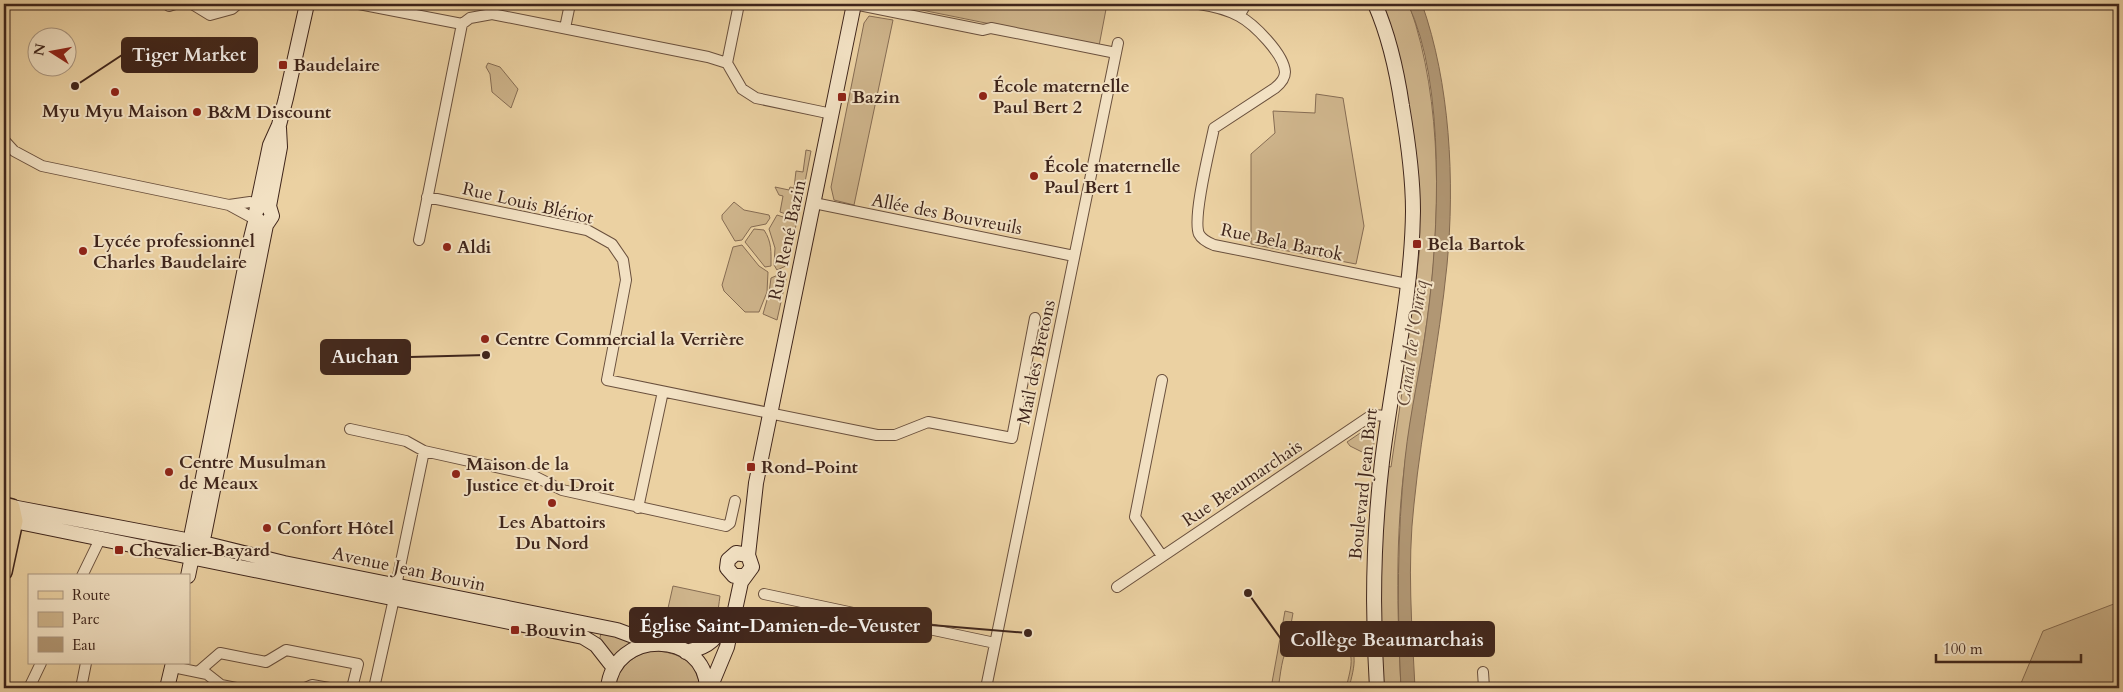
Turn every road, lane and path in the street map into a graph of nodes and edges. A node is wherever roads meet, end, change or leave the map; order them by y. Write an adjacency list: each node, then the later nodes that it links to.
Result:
1 (192, 4): 2 (street)
2 (238, 4)
3 (307, 4): 19 (street)
4 (359, 4): 12 (street)
5 (570, 4): 13 (street)
6 (739, 4): 14 (street)
7 (854, 4): 15 (street, Rue René Bazin); 21 (street, Mail des Bretons)
8 (1199, 4): 11 (street, Rue Bela Bartok)
9 (1246, 4): 11 (street)
10 (1375, 4): 22 (street, Boulevard Jean Bart)
11 (1239, 16): 22 (street, Rue Bela Bartok)
12 (462, 24): 13 (street); 17 (street)
13 (565, 28): 14 (street)
14 (727, 63): 15 (street)
15 (832, 114): 18 (street, Rue René Bazin)
16 (4, 140): 19 (street)
17 (427, 197): 20 (street); 26 (street, Rue Louis Blériot)
18 (814, 203): 21 (street, Allée des Bouvreuils); 26 (street, Rue René Bazin)
19 (262, 214): 28 (street); 36 (street)
20 (419, 240)
21 (1074, 256): 49 (street, Mail des Bretons)
22 (1407, 284): 27 (street, Boulevard Jean Bart)
23 (1035, 318): 26 (street)
24 (1162, 380): 38 (street)
25 (662, 396): 32 (street)
26 (770, 414): 37 (street, Rue René Bazin)
27 (1388, 416): 38 (street, Rue Beaumarchais); 68 (street, Boulevard Jean Bart)
28 (215, 418): 34 (street); 36 (street)
29 (350, 429): 30 (street)
30 (424, 451): 32 (street); 44 (street)
31 (735, 501): 32 (street)
32 (638, 508)
33 (7, 515): 34 (street, Avenue Jean Bouvin); 35 (street, Avenue Jean Bouvin); 40 (main road)
34 (168, 538): 36 (street, Avenue Jean Bouvin)
35 (100, 539): 39 (street, Avenue Jean Bouvin); 41 (street)
36 (195, 542): 39 (street); 48 (street, Avenue Jean Bouvin)
37 (742, 554): 43 (street); 43 (street)
38 (1162, 556): 45 (street, Rue Beaumarchais)
39 (192, 558): 42 (street); 54 (street, Avenue Jean Bouvin)
40 (4, 572)
41 (83, 574)
42 (188, 574)
43 (738, 575): 50 (street); 66 (street)
44 (397, 580)
45 (1117, 587)
46 (764, 594): 49 (street)
47 (393, 603): 64 (street)
48 (652, 643): 50 (street, Avenue Jean Bouvin); 54 (street)
49 (995, 643): 67 (street, Mail des Bretons)
50 (686, 652): 66 (street)
51 (40, 664): 57 (street)
52 (86, 664): 58 (street)
53 (173, 665): 55 (street); 59 (street)
54 (614, 668): 65 (street)
55 (198, 672): 60 (street); 63 (street)
56 (1483, 672): 69 (street)
57 (29, 688)
58 (81, 688)
59 (167, 688)
60 (236, 688)
61 (305, 688): 62 (street)
62 (329, 688)
63 (352, 688)
64 (374, 688)
65 (608, 688)
66 (708, 688)
67 (986, 688)
68 (1377, 688)
69 (1484, 688)

